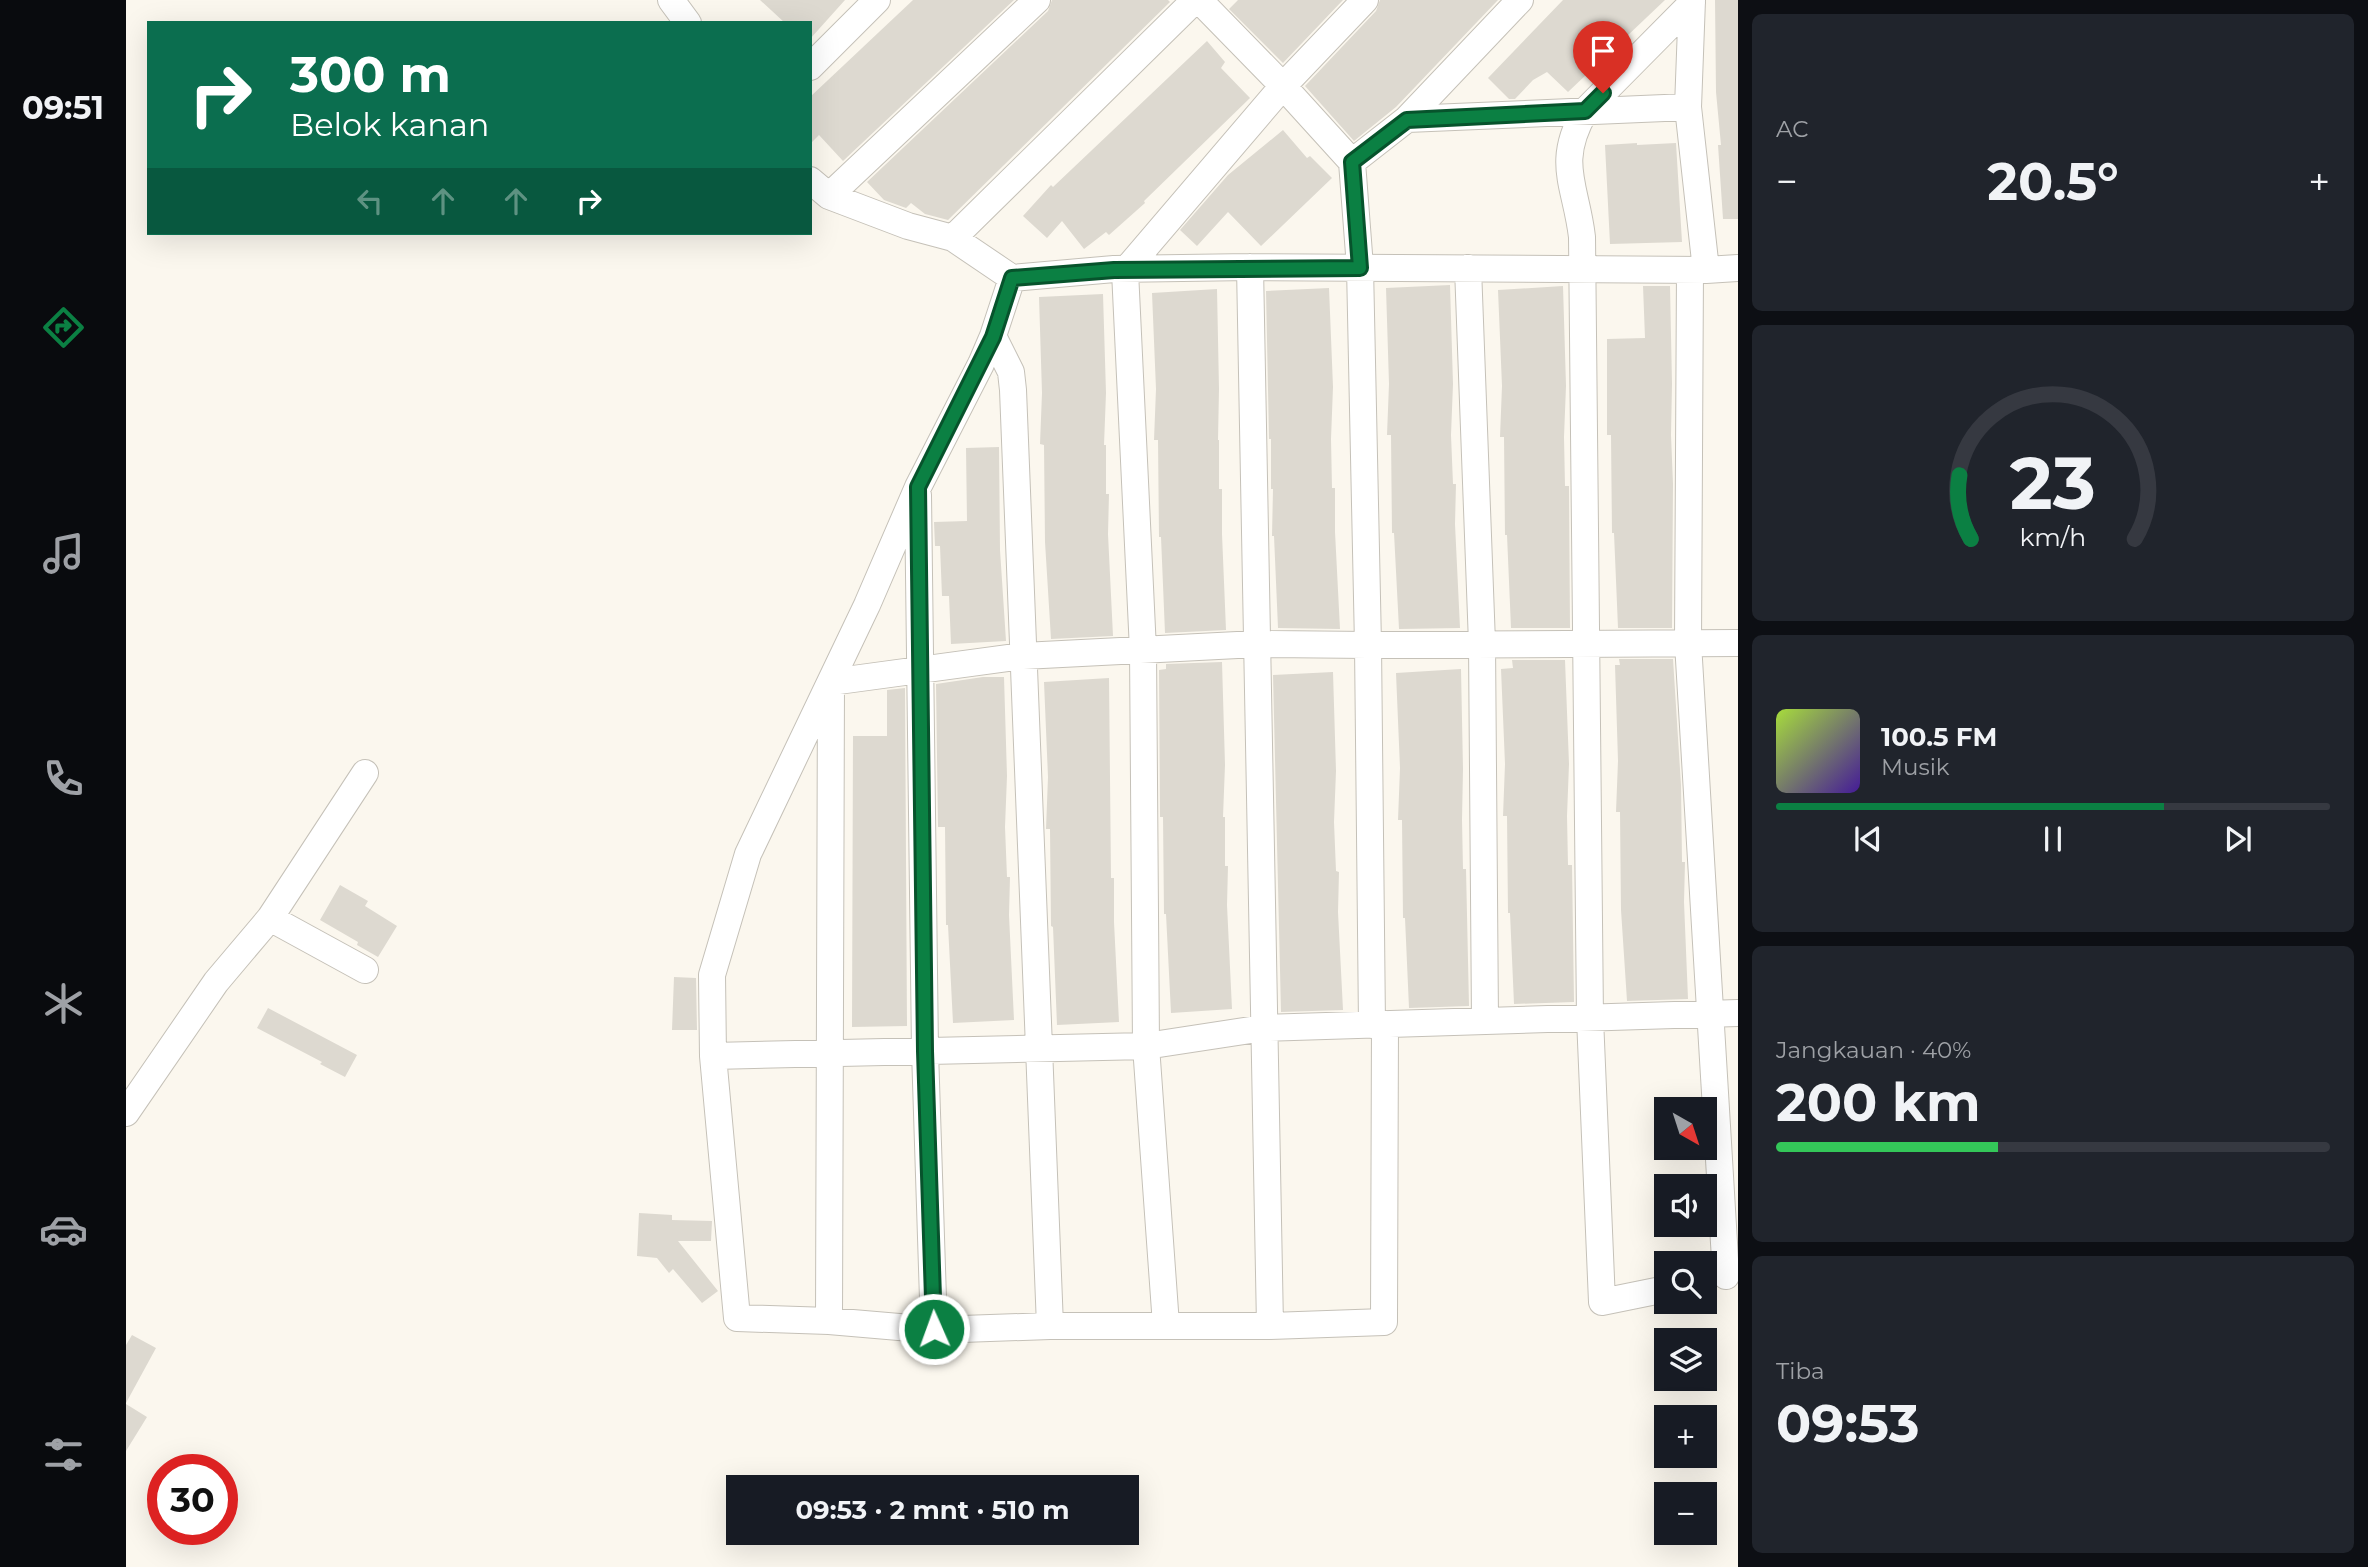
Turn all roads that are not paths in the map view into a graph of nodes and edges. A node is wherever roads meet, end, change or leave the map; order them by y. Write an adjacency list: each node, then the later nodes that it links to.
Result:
1 (671, 0): 8 (street)
2 (877, 0): 9 (street)
3 (1037, 0): 15 (street)
4 (1197, 0): 10 (street); 16 (street)
5 (1365, 0): 10 (street)
6 (1520, 0): 13 (street)
7 (1692, 1): 11 (street); 12 (street)
8 (687, 21)
9 (812, 65)
10 (1283, 86): 14 (street); 23 (street)
11 (1688, 107): 12 (street); 22 (street)
12 (1585, 111): 13 (street); 21 (street)
13 (1407, 120): 14 (street)
14 (1352, 162): 18 (street)
15 (819, 188): 16 (street)
16 (953, 238): 24 (street)
17 (1250, 267): 18 (street); 23 (street); 31 (street)
18 (1360, 268): 19 (street); 32 (street)
19 (1468, 268): 21 (street); 27 (street)
20 (1738, 268): 22 (street)
21 (1581, 270): 22 (street); 28 (street)
22 (1698, 270): 29 (street)
23 (1125, 271): 24 (street); 33 (street)
24 (1012, 278): 25 (street)
25 (993, 337): 26 (street); 34 (street)
26 (918, 487): 35 (street); 36 (street)
27 (1482, 643): 28 (street); 32 (street); 43 (street)
28 (1587, 643): 29 (street); 42 (street)
29 (1688, 643): 30 (street); 41 (street)
30 (1738, 643)
31 (1257, 644): 32 (street); 33 (street); 45 (street)
32 (1368, 645): 44 (street)
33 (1143, 649): 34 (street); 46 (street)
34 (1023, 656): 35 (street); 47 (street)
35 (920, 670): 36 (street); 48 (street)
36 (831, 682): 49 (street); 50 (street)
37 (365, 773): 38 (street)
38 (270, 918): 39 (street); 51 (street)
39 (365, 970)
40 (1738, 1013): 41 (street)
41 (1709, 1014): 42 (street); 52 (street)
42 (1590, 1018): 43 (street); 53 (street)
43 (1485, 1021): 44 (street)
44 (1379, 1024): 45 (street); 57 (street)
45 (1264, 1028): 46 (street); 57 (street)
46 (1146, 1045): 47 (street); 55 (street)
47 (1039, 1048): 48 (street); 56 (street)
48 (925, 1051): 49 (street); 58 (street)
49 (829, 1053): 50 (street); 54 (street)
50 (713, 1056): 54 (street)
51 (126, 1113)
52 (1723, 1277)
53 (1654, 1291)
54 (829, 1321): 58 (street)
55 (1166, 1325): 56 (street); 57 (street)
56 (1050, 1326): 58 (street)
57 (1270, 1326)
58 (934, 1329)

